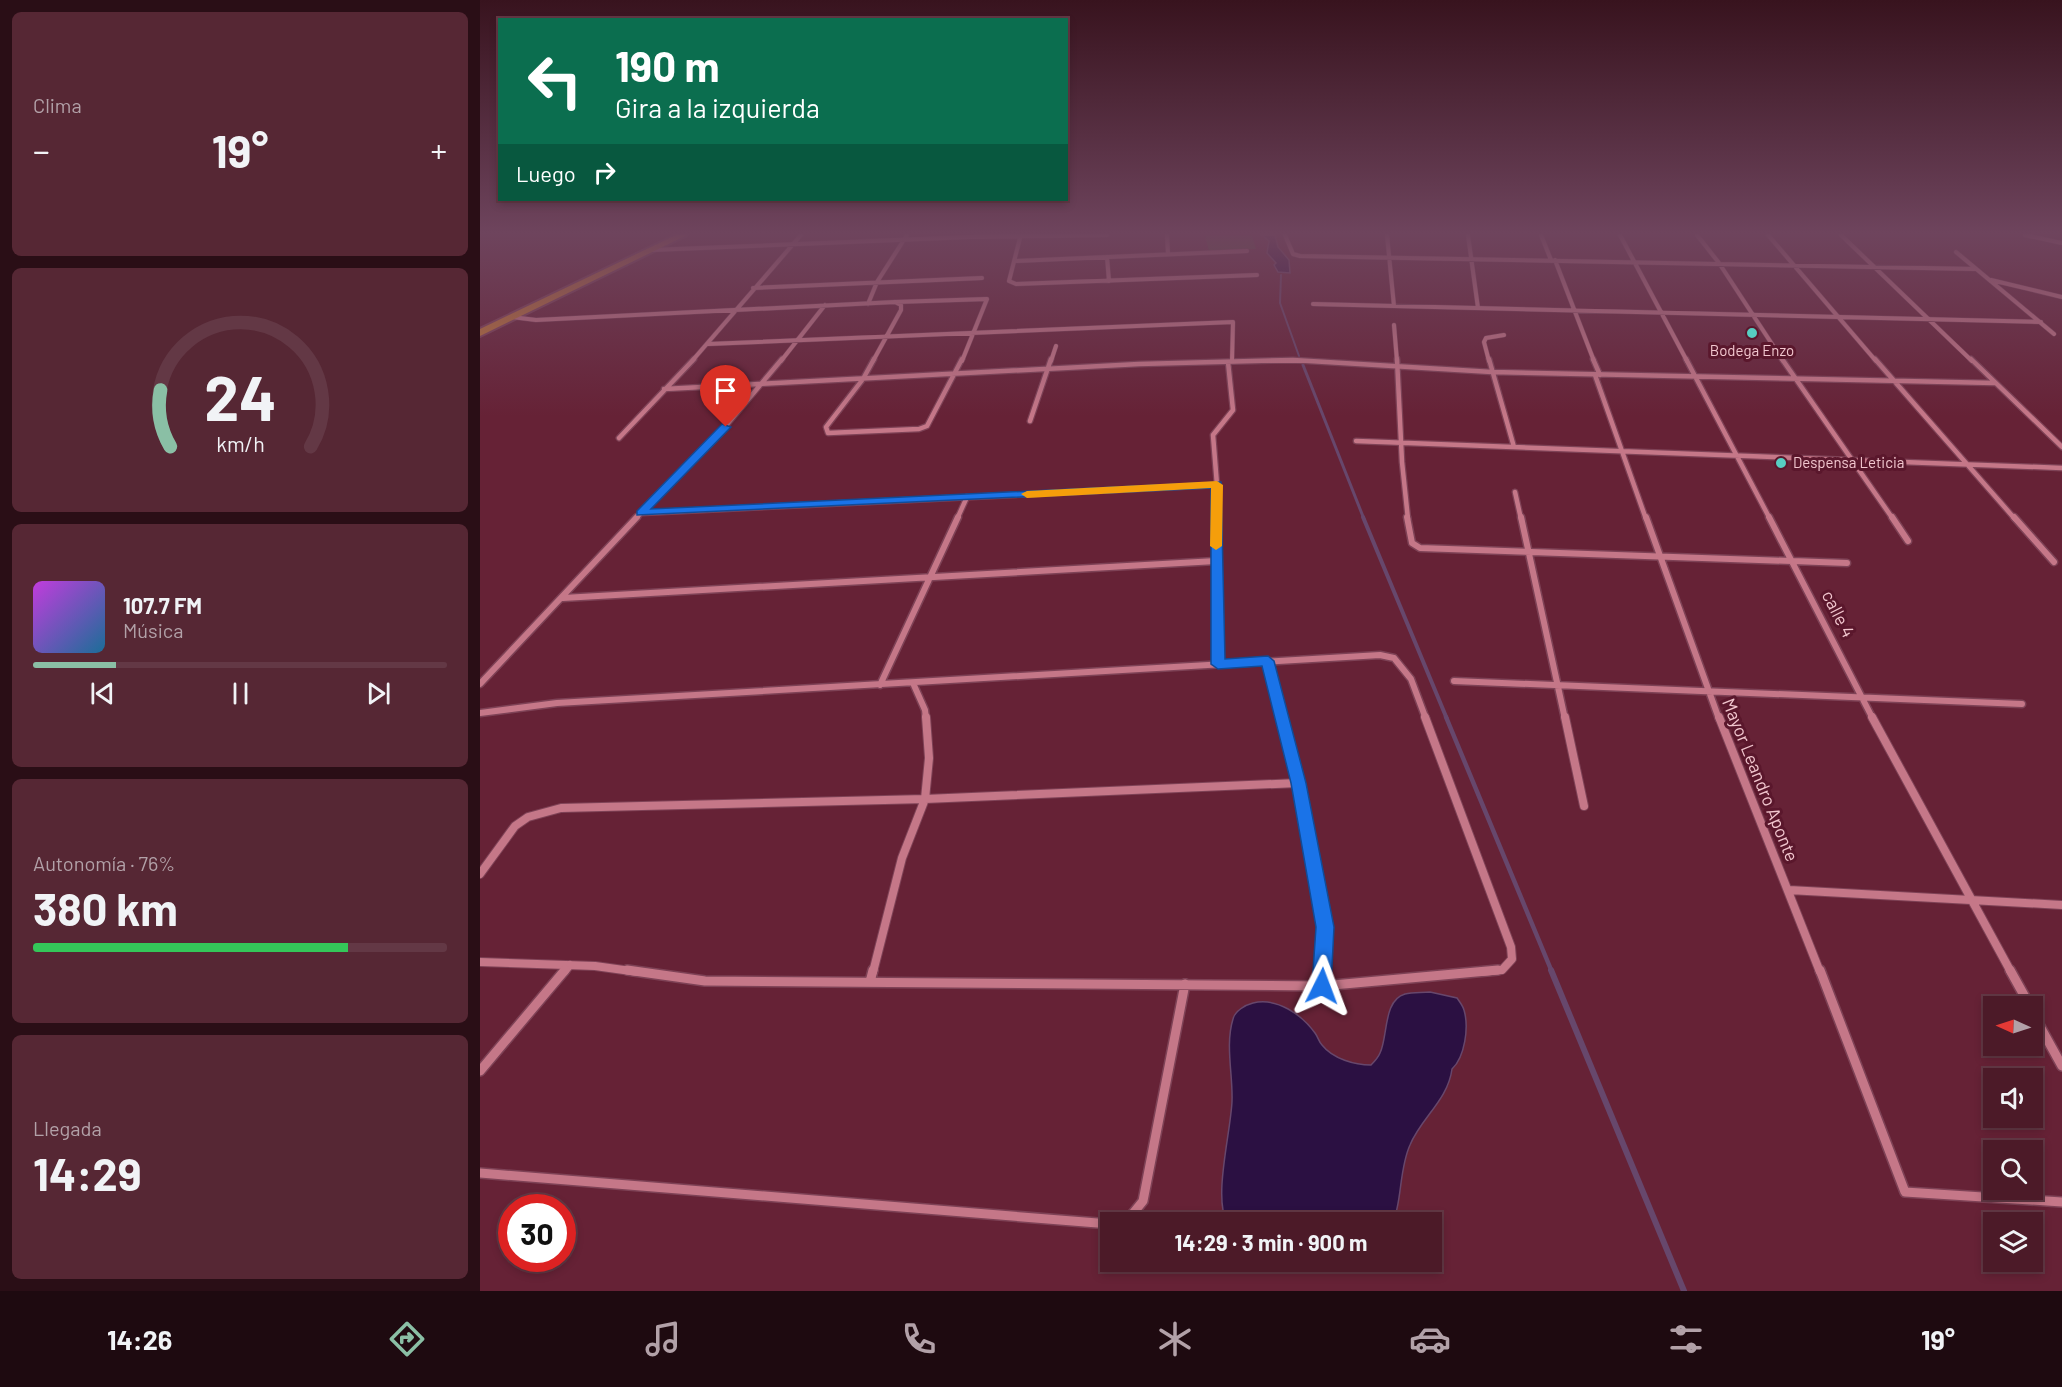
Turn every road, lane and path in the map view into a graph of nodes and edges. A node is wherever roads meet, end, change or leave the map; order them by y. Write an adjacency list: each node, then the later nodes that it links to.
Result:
1 (557, 295): 22 (highway)
2 (748, 295): 18 (street)
3 (872, 295): 13 (street)
4 (1393, 295): 16 (street)
5 (1476, 295): 17 (street)
6 (1567, 295): 19 (street, Mayor Leandro Aponte)
7 (1651, 295): 20 (street, calle 4)
8 (1739, 295): 21 (street)
9 (1820, 295): 23 (street)
10 (1903, 295): 24 (street)
11 (2007, 295): 25 (street)
12 (895, 302): 13 (street); 27 (street); 31 (street)
13 (868, 304): 15 (street)
14 (1313, 304): 16 (street)
15 (825, 305): 18 (street); 32 (street)
16 (1394, 306): 17 (street)
17 (1478, 308): 19 (street)
18 (739, 309): 22 (street); 33 (street)
19 (1573, 312): 20 (street); 40 (street, Mayor Leandro Aponte)
20 (1660, 312): 21 (street); 41 (street, calle 4)
21 (1752, 315): 23 (street); 43 (street)
22 (512, 317): 28 (highway)
23 (1839, 317): 24 (street); 44 (street)
24 (1929, 320): 25 (street); 45 (street)
25 (2041, 322): 29 (street)
26 (1394, 325): 36 (street)
27 (976, 332): 31 (street); 35 (street); 39 (street)
28 (480, 333)
29 (2054, 334)
30 (1504, 335): 38 (street)
31 (887, 337): 32 (street); 42 (street)
32 (796, 340): 33 (street); 46 (street)
33 (708, 344): 47 (street)
34 (1056, 346): 37 (street)
35 (1230, 362): 36 (street); 37 (street); 59 (street)
36 (1398, 367): 38 (street); 51 (street)
37 (1049, 369): 39 (street); 48 (street)
38 (1492, 372): 40 (street); 52 (street)
39 (958, 373): 42 (street); 42 (street)
40 (1598, 375): 41 (street); 54 (street, Mayor Leandro Aponte)
41 (1694, 376): 43 (street); 55 (street, calle 4)
42 (863, 379): 46 (street)
43 (1795, 379): 44 (street); 56 (street)
44 (1893, 380): 45 (street); 57 (street)
45 (1995, 383): 53 (street)
46 (763, 384): 47 (street); 62 (street)
47 (663, 389): 49 (street)
48 (1030, 421)
49 (619, 438)
50 (1356, 441): 51 (street)
51 (1402, 443): 52 (street); 64 (street)
52 (1514, 447): 54 (street)
53 (2062, 447)
54 (1622, 451): 55 (street); 65 (street, Mayor Leandro Aponte)
55 (1736, 456): 56 (street); 66 (street, calle 4)
56 (1852, 461): 57 (street); 63 (street)
57 (1966, 465): 58 (street); 68 (street)
58 (2062, 468)
59 (1217, 485): 61 (street); 67 (street)
60 (1515, 492): 64 (street)
61 (967, 497): 62 (street); 70 (street)
62 (641, 513): 71 (street)
63 (1908, 541)
64 (1528, 552): 65 (street); 78 (street)
65 (1660, 557): 66 (street); 79 (street, Mayor Leandro Aponte)
66 (1792, 560): 69 (street); 80 (street, calle 4)
67 (1216, 561): 70 (street); 73 (street)
68 (2054, 562)
69 (1847, 563)
70 (930, 578): 71 (street); 77 (street)
71 (563, 598): 76 (street)
72 (1268, 661): 73 (street); 83 (street); 94 (street)
73 (1218, 664): 75 (street)
74 (1454, 681): 78 (street)
75 (913, 683): 77 (street); 84 (street)
76 (480, 684)
77 (880, 685): 82 (street)
78 (1557, 686): 79 (street); 85 (street)
79 (1708, 691): 80 (street); 87 (street, Mayor Leandro Aponte)
80 (1860, 696): 81 (street); 88 (street, calle 4)
81 (2022, 704)
82 (480, 713)
83 (1298, 783): 84 (street); 94 (street)
84 (925, 799): 86 (street); 92 (street)
85 (1584, 806)
86 (480, 874)
87 (1789, 890): 88 (street); 100 (street, Mayor Leandro Aponte)
88 (1973, 902): 89 (street); 95 (street, calle 4)
89 (2062, 905)
90 (480, 962): 91 (street)
91 (570, 965): 92 (street); 98 (street)
92 (870, 982): 93 (street)
93 (1185, 984): 94 (street); 101 (street)
94 (1322, 986)
95 (2025, 996)
96 (2043, 1032): 97 (street)
97 (2062, 1066)
98 (480, 1071)
99 (480, 1173): 102 (street)
100 (2062, 1202)
101 (1134, 1212)
102 (1100, 1223)

